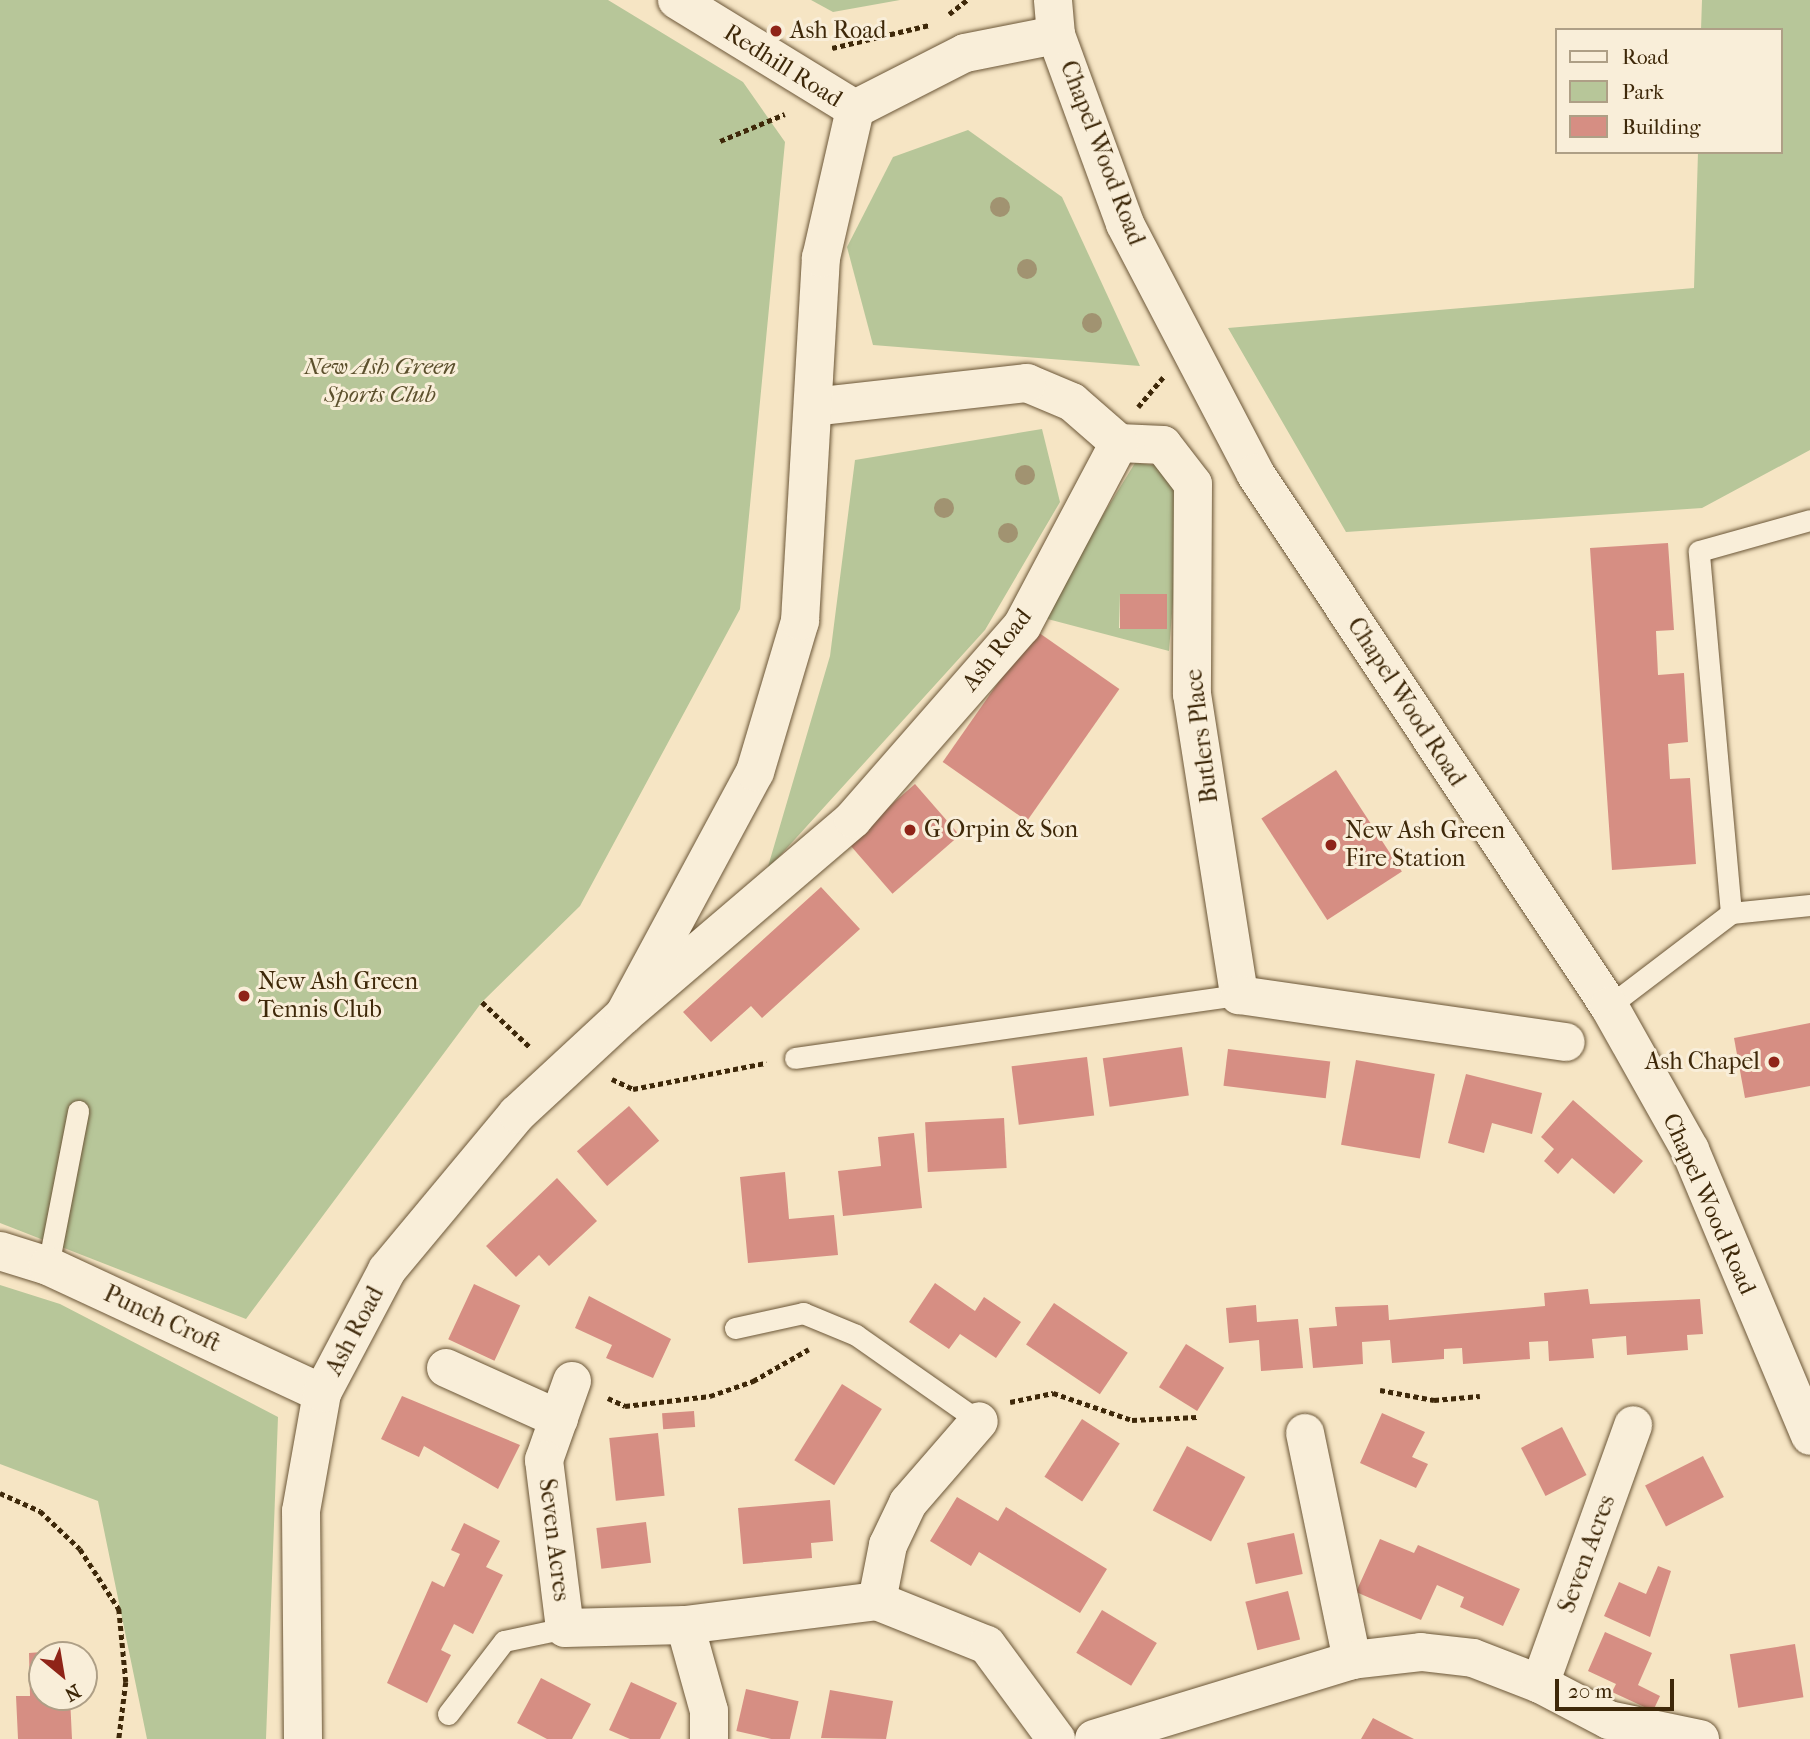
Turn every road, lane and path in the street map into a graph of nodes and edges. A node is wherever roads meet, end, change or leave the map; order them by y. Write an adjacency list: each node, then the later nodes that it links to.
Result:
1 (677, 0): 7 (street, Redhill Road)
2 (967, 0): 3 (path)
3 (945, 16)
4 (1054, 18): 7 (street); 9 (street, Chapel Wood Road)
5 (935, 23): 6 (path)
6 (820, 45)
7 (843, 102): 8 (path); 10 (street, Ash Road)
8 (720, 141)
9 (1191, 350): 11 (path); 17 (street, Chapel Wood Road)
10 (814, 407): 11 (street); 18 (street, Ash Road)
11 (1130, 444): 15 (street, Butlers Place); 18 (street, Ash Road)
12 (1810, 520): 14 (lane)
13 (1810, 905): 14 (lane)
14 (1731, 914): 17 (lane)
15 (1239, 995): 19 (street); 20 (lane)
16 (482, 1002): 21 (path)
17 (1609, 1006): 37 (street, Chapel Wood Road)
18 (624, 1015): 21 (street, Ash Road)
19 (1566, 1042)
20 (795, 1058): 21 (path)
21 (567, 1067): 30 (street, Ash Road)
22 (78, 1111): 24 (lane)
23 (0, 1251): 24 (street, Punch Croft)
24 (48, 1266): 30 (street, Punch Croft)
25 (735, 1328): 34 (lane)
26 (822, 1355): 28 (path)
27 (446, 1368): 33 (street)
28 (572, 1381): 33 (street, Seven Acres)
29 (1380, 1390): 31 (path)
30 (322, 1393): 46 (street, Ash Road)
31 (1480, 1396)
32 (1197, 1417): 34 (path)
33 (559, 1419): 41 (street, Seven Acres)
34 (979, 1421): 39 (street)
35 (1633, 1425): 43 (street, Seven Acres)
36 (1305, 1433): 42 (street)
37 (1810, 1436)
38 (0, 1493): 45 (path)
39 (877, 1601): 40 (street, Seven Acres); 48 (street, Seven Acres)
40 (685, 1625): 41 (street, Seven Acres); 47 (street)
41 (565, 1628): 44 (lane)
42 (1352, 1660): 43 (street); 49 (street)
43 (1540, 1684): 50 (street)
44 (448, 1714)
45 (119, 1739)
46 (303, 1739)
47 (709, 1739)
48 (1056, 1739)
49 (1094, 1739)
50 (1700, 1739)

